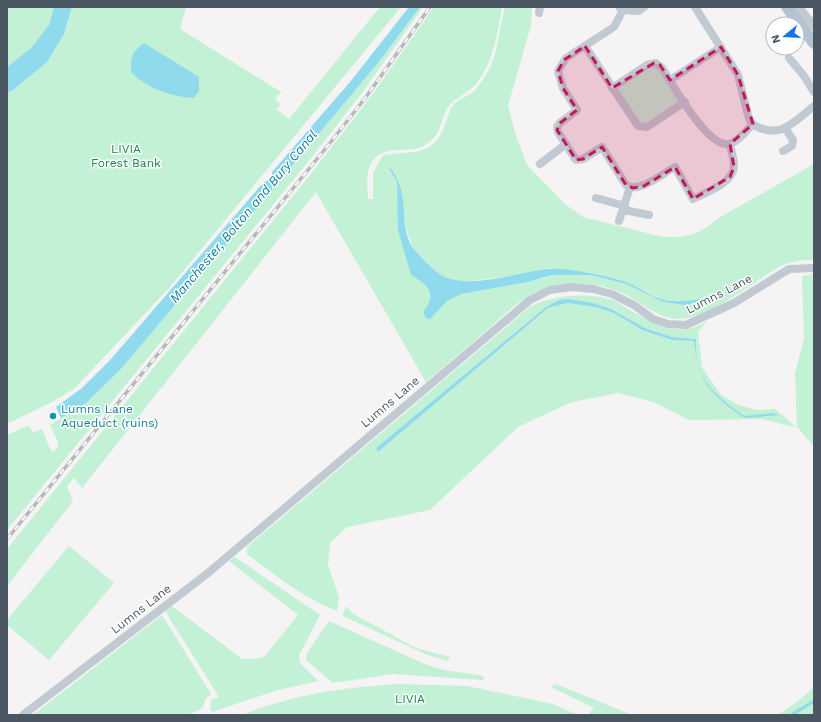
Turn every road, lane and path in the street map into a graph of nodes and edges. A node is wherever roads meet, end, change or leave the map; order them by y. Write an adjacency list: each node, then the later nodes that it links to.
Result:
1 (644, 7): 5 (street)
2 (695, 7): 9 (street)
3 (787, 7): 7 (main road)
4 (799, 7): 6 (street)
5 (621, 9): 8 (street)
6 (814, 26)
7 (814, 43)
8 (585, 46): 12 (street); 18 (street)
9 (721, 47): 11 (street); 16 (street)
10 (789, 58): 13 (street)
11 (670, 80): 12 (street); 14 (street)
12 (612, 88): 14 (street)
13 (814, 92)
14 (685, 102): 19 (street)
15 (814, 106): 17 (street)
16 (753, 124): 17 (street); 19 (street)
17 (785, 128): 20 (street)
18 (566, 144): 21 (street); 22 (street)
19 (730, 144): 22 (street)
20 (783, 151)
21 (540, 164)
22 (630, 187): 24 (street)
23 (596, 198): 24 (street)
24 (624, 208): 25 (street); 26 (street)
25 (649, 215)
26 (619, 221)
27 (814, 268): 28 (street, Lumns Lane)
28 (23, 715)

